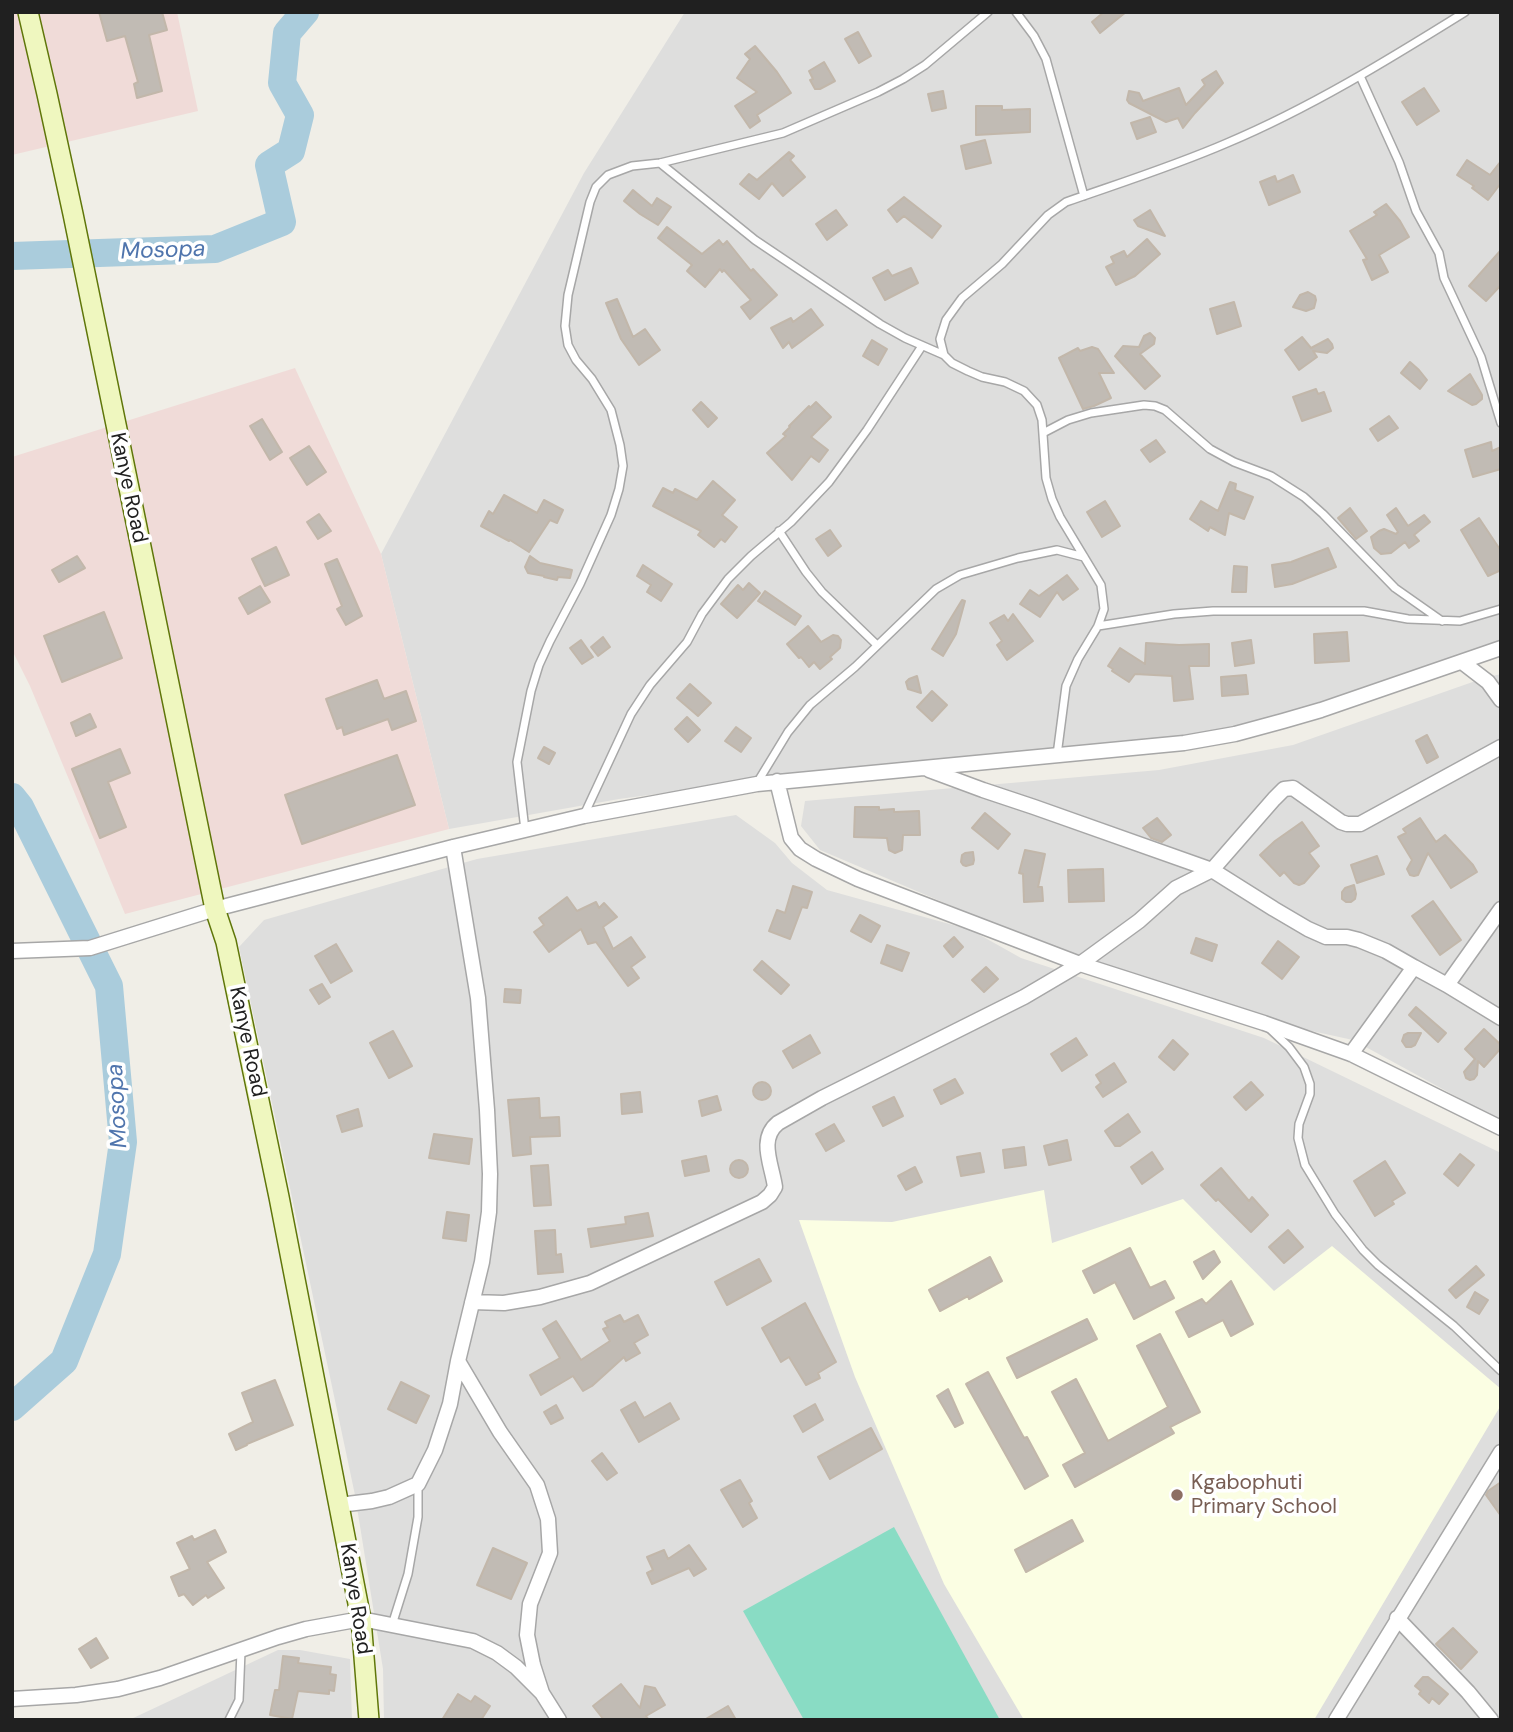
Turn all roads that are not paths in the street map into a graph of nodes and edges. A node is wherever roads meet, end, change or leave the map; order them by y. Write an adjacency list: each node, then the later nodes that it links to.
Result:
1 (28, 12): 30 (main road, Kanye Road)
2 (988, 12): 6 (lane)
3 (1016, 12): 7 (lane)
4 (1465, 12): 5 (lane)
5 (1360, 76): 7 (lane); 10 (lane)
6 (660, 163): 8 (lane); 27 (lane)
7 (1084, 196): 9 (lane)
8 (922, 346): 9 (lane); 12 (lane)
9 (944, 355): 11 (lane)
10 (1501, 423)
11 (1043, 433): 13 (lane); 15 (lane)
12 (779, 531): 17 (lane); 26 (lane)
13 (1084, 557): 16 (lane); 17 (lane)
14 (1501, 609): 15 (lane)
15 (1442, 621): 16 (lane)
16 (1098, 626): 22 (lane)
17 (877, 645): 25 (lane)
18 (1501, 648): 19 (street)
19 (1462, 662): 20 (street); 22 (street)
20 (1501, 700)
21 (1501, 747): 29 (street)
22 (1057, 755): 23 (street)
23 (923, 768): 24 (street); 29 (street)
24 (777, 781): 25 (street); 33 (street)
25 (757, 784): 26 (street)
26 (584, 816): 27 (street)
27 (525, 831): 28 (street)
28 (453, 847): 30 (street); 40 (street)
29 (1212, 870): 33 (street); 34 (street)
30 (215, 909): 32 (street); 45 (main road, Kanye Road)
31 (1501, 909): 35 (street)
32 (12, 951)
33 (1080, 964): 37 (street); 40 (street)
34 (1414, 967): 35 (street); 38 (street)
35 (1447, 985): 36 (street)
36 (1501, 1018)
37 (1264, 1023): 38 (street); 42 (lane)
38 (1351, 1054): 39 (street)
39 (1501, 1128)
40 (472, 1302): 41 (street)
41 (458, 1361): 44 (street); 50 (street)
42 (1501, 1371)
43 (1501, 1452): 46 (street)
44 (418, 1484): 45 (street); 48 (lane)
45 (339, 1505): 47 (main road, Kanye Road)
46 (1397, 1618): 56 (street); 57 (street)
47 (361, 1619): 48 (street); 49 (street); 54 (main road, Kanye Road)
48 (392, 1625): 50 (street)
49 (242, 1650): 51 (street); 53 (lane)
50 (542, 1693): 55 (street)
51 (12, 1699)
52 (1501, 1715): 57 (lane)
53 (229, 1720)
54 (369, 1720)
55 (559, 1720)
56 (1336, 1720)
57 (1491, 1720)

